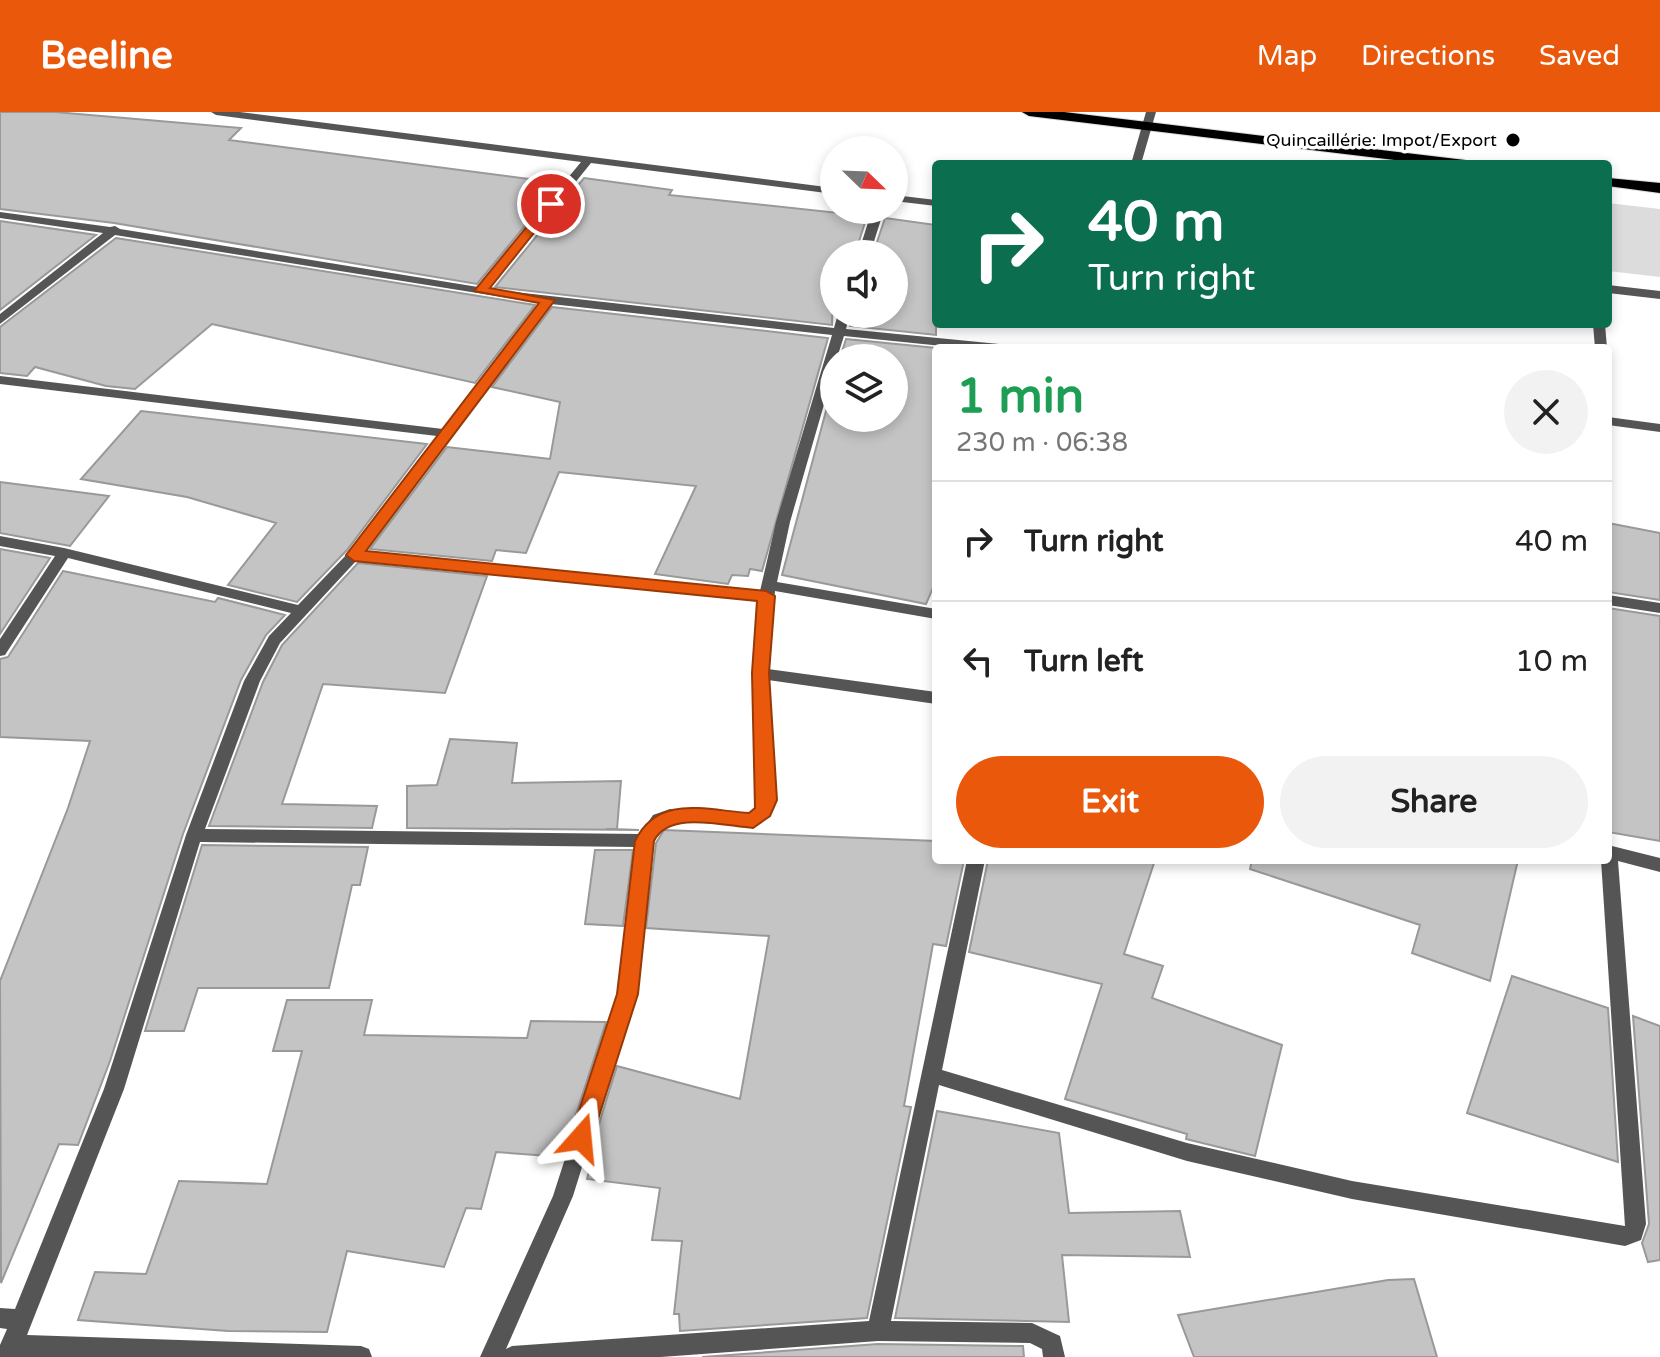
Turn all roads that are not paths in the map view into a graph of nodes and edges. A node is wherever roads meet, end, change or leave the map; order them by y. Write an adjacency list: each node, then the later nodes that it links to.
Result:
1 (216, 112): 6 (street)
2 (1029, 112): 3 (highway)
3 (1148, 119): 4 (street); 5 (highway)
4 (1137, 160)
5 (1437, 160)
6 (587, 161): 9 (street); 15 (street)
7 (1612, 182): 8 (highway)
8 (1660, 188)
9 (820, 189)
10 (908, 200): 11 (street)
11 (932, 203)
12 (0, 215): 13 (street)
13 (115, 229): 15 (street); 18 (street)
14 (1612, 289): 16 (street)
15 (481, 291): 17 (street)
16 (1660, 295)
17 (548, 300): 19 (street); 26 (street)
18 (0, 320)
19 (820, 320)
20 (839, 328): 30 (street)
21 (877, 328): 22 (street)
22 (975, 344)
23 (0, 380): 26 (street)
24 (1612, 422): 25 (street)
25 (1660, 428)
26 (444, 433): 29 (street)
27 (0, 541): 28 (street)
28 (64, 553): 33 (street); 35 (street)
29 (354, 555): 30 (street); 33 (street)
30 (768, 591): 34 (street); 36 (street)
31 (1612, 601): 32 (street)
32 (1660, 608)
33 (303, 611): 38 (street)
34 (932, 613)
35 (0, 651)
36 (760, 673): 37 (street); 39 (street)
37 (932, 697)
38 (194, 835): 39 (street); 46 (street)
39 (645, 841): 50 (street)
40 (1612, 853): 43 (street)
41 (975, 864): 44 (street)
42 (1609, 864): 44 (street)
43 (1660, 865)
44 (932, 1075): 47 (street)
45 (0, 1318): 46 (street)
46 (23, 1320): 48 (street)
47 (878, 1331): 51 (street); 52 (street)
48 (9, 1351): 49 (street)
49 (361, 1357)
50 (491, 1357)
51 (512, 1357)
52 (1054, 1357)

